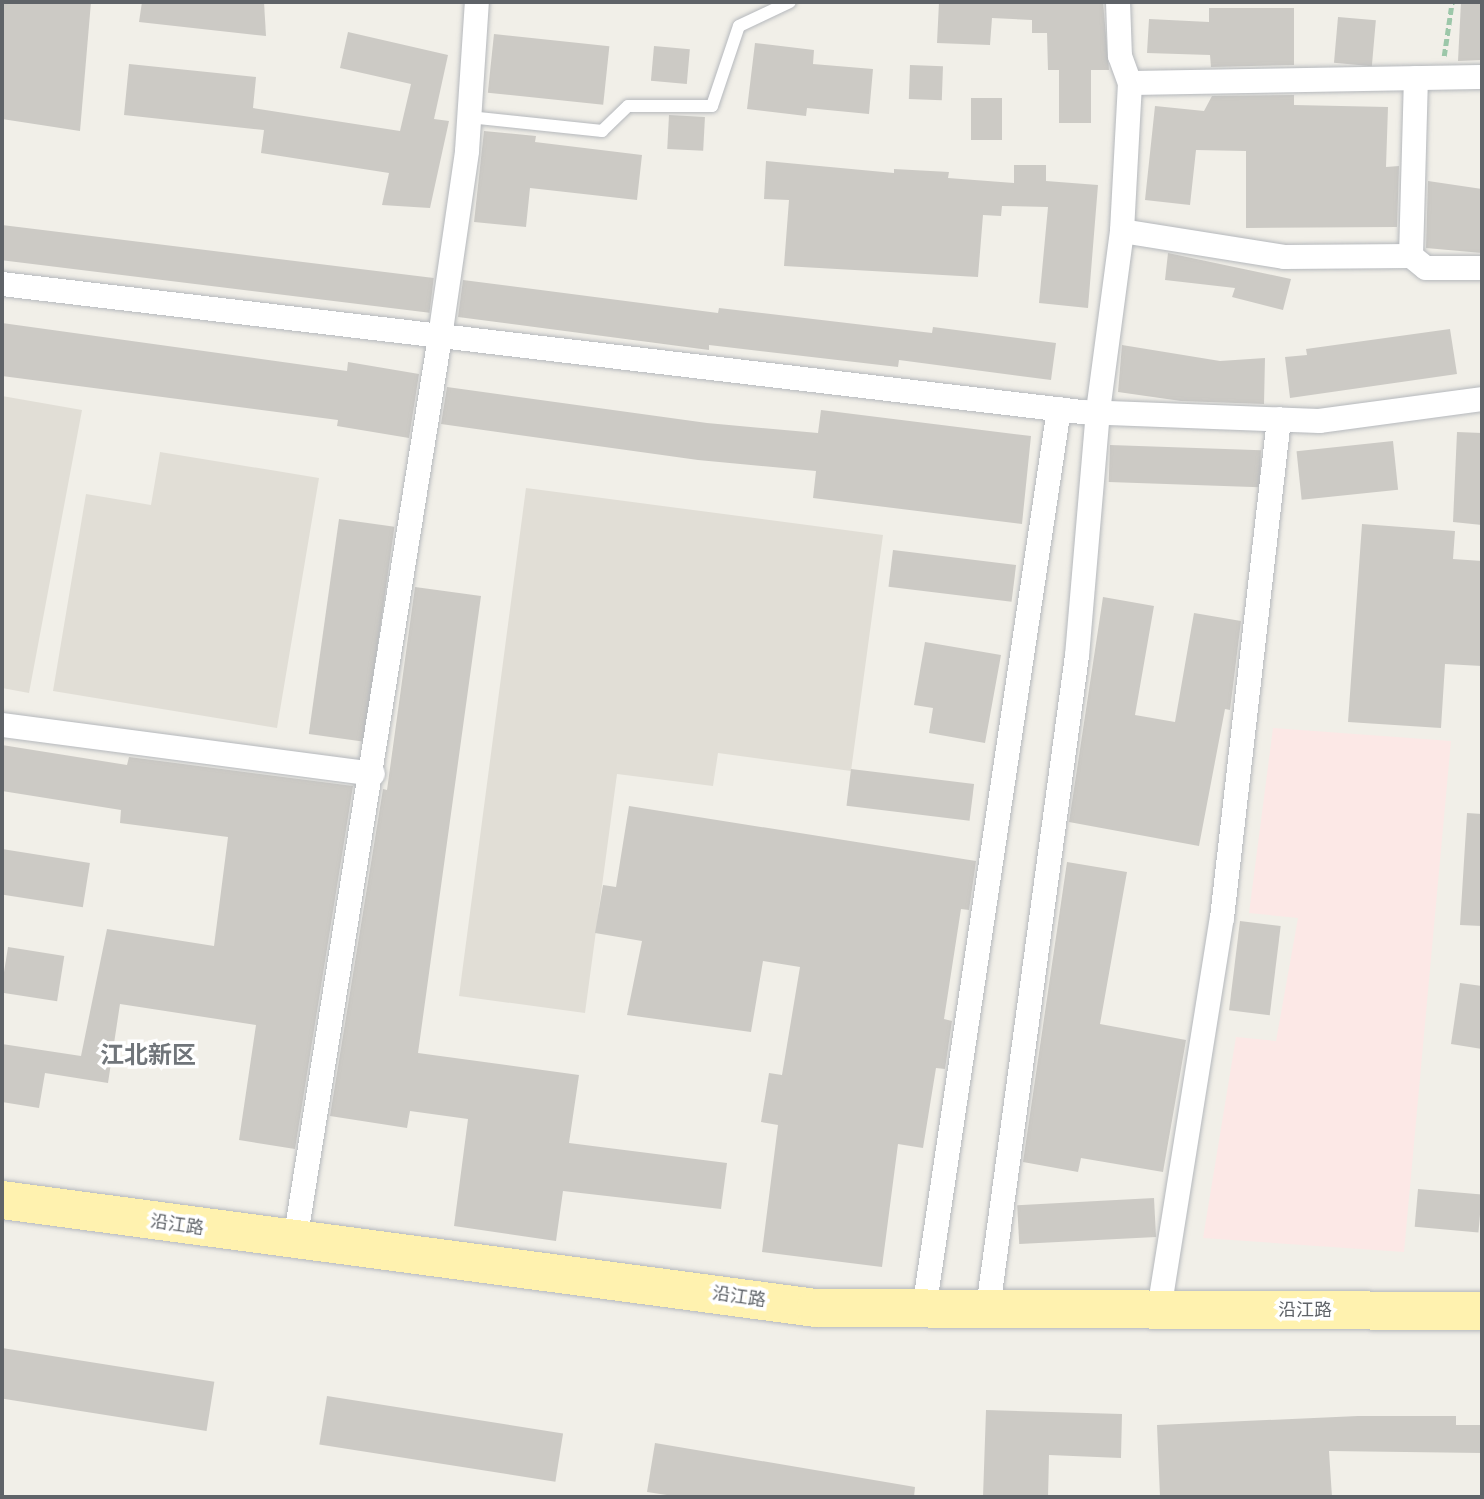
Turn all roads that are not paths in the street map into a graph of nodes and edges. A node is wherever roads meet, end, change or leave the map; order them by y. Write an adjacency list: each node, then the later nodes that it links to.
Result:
1 (477, 2): 7 (street)
2 (790, 2): 7 (lane)
3 (1118, 2): 6 (street)
4 (1482, 77): 5 (street)
5 (1416, 78): 6 (street); 9 (street)
6 (1130, 83): 8 (street)
7 (469, 117): 12 (street)
8 (1122, 231): 9 (street); 15 (street)
9 (1411, 256): 10 (street)
10 (1482, 268)
11 (2, 284): 12 (street)
12 (440, 337): 14 (street); 18 (street)
13 (1482, 399): 16 (street)
14 (1059, 409): 15 (street); 22 (street)
15 (1098, 411): 16 (street); 23 (street)
16 (1279, 419): 24 (street)
17 (2, 726): 18 (street)
18 (373, 774): 21 (street)
19 (2, 1200): 21 (main road, 沿江路)
20 (2, 1224): 26 (main road, 沿江路)
21 (295, 1241): 22 (main road, 沿江路)
22 (924, 1308): 23 (main road, 沿江路)
23 (988, 1308): 24 (main road, 沿江路)
24 (1159, 1310): 25 (main road, 沿江路)
25 (1482, 1311)
26 (1482, 1335)

